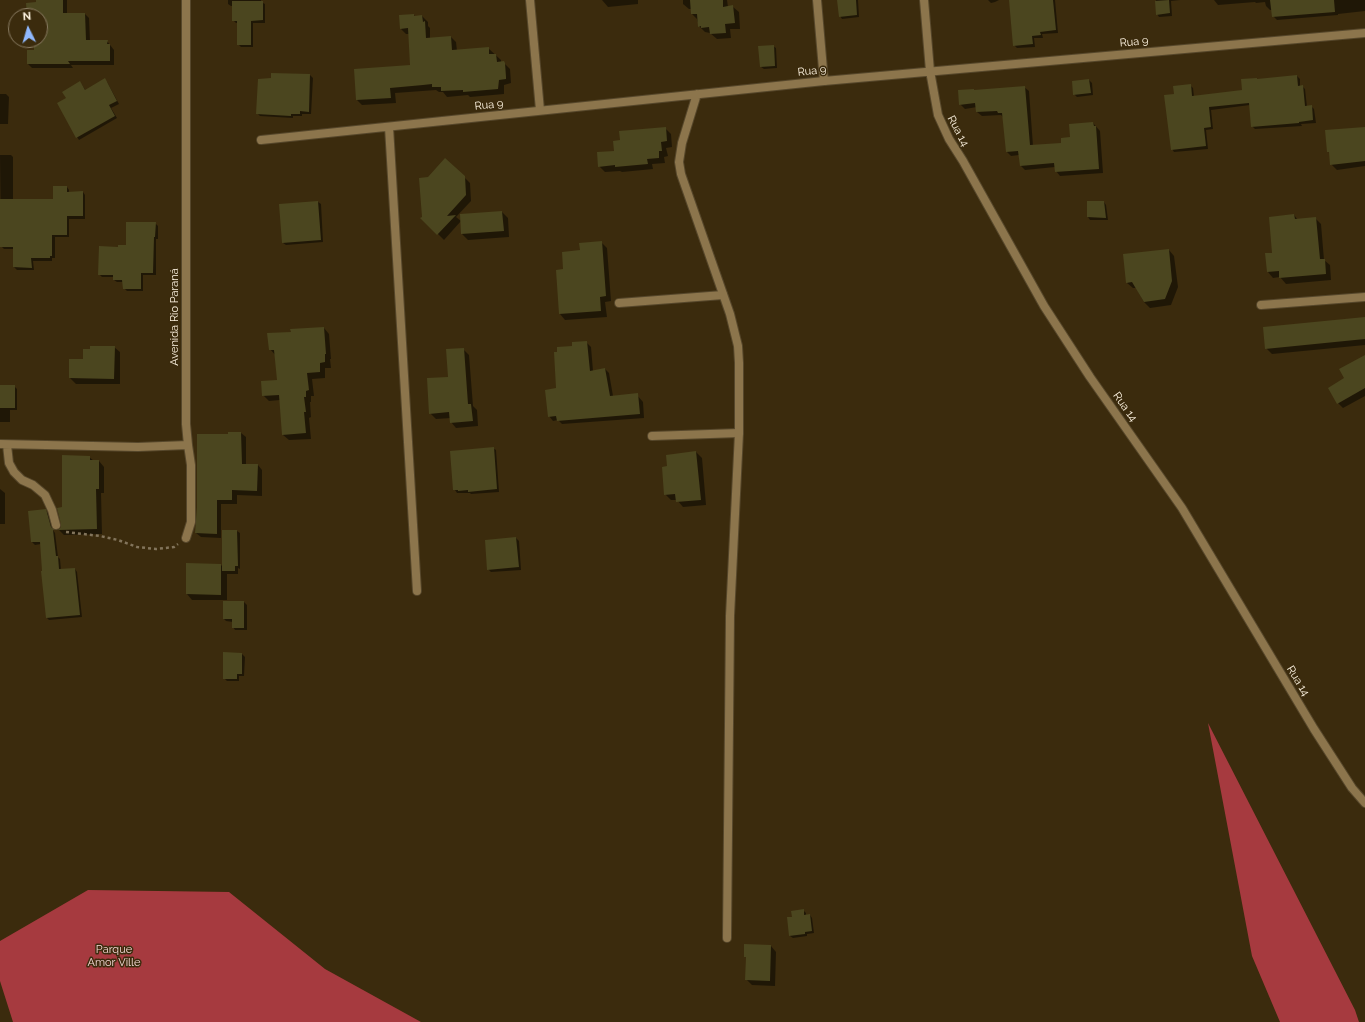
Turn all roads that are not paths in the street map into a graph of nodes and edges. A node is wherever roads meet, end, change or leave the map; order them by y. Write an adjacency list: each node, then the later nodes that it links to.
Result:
1 (186, 0): 19 (street, Avenida Rio Paraná)
2 (530, 0): 9 (street)
3 (817, 0): 7 (street)
4 (924, 0): 6 (street, Rua 14)
5 (1365, 33): 6 (street, Rua 9)
6 (930, 71): 7 (street, Rua 9); 23 (street, Rua 14)
7 (824, 81): 8 (street, Rua 9)
8 (697, 94): 9 (street, Rua 9); 12 (street)
9 (540, 110): 10 (street, Rua 9)
10 (389, 127): 11 (street, Rua 9); 22 (street)
11 (261, 140)
12 (723, 295): 14 (street); 16 (street)
13 (1365, 297): 15 (street)
14 (619, 303)
15 (1261, 305)
16 (739, 433): 17 (street); 24 (street)
17 (652, 436)
18 (4, 445): 19 (street); 20 (street)
19 (188, 445): 21 (street, Avenida Rio Paraná)
20 (56, 525)
21 (186, 538)
22 (417, 591)
23 (1365, 803)
24 (727, 938)

